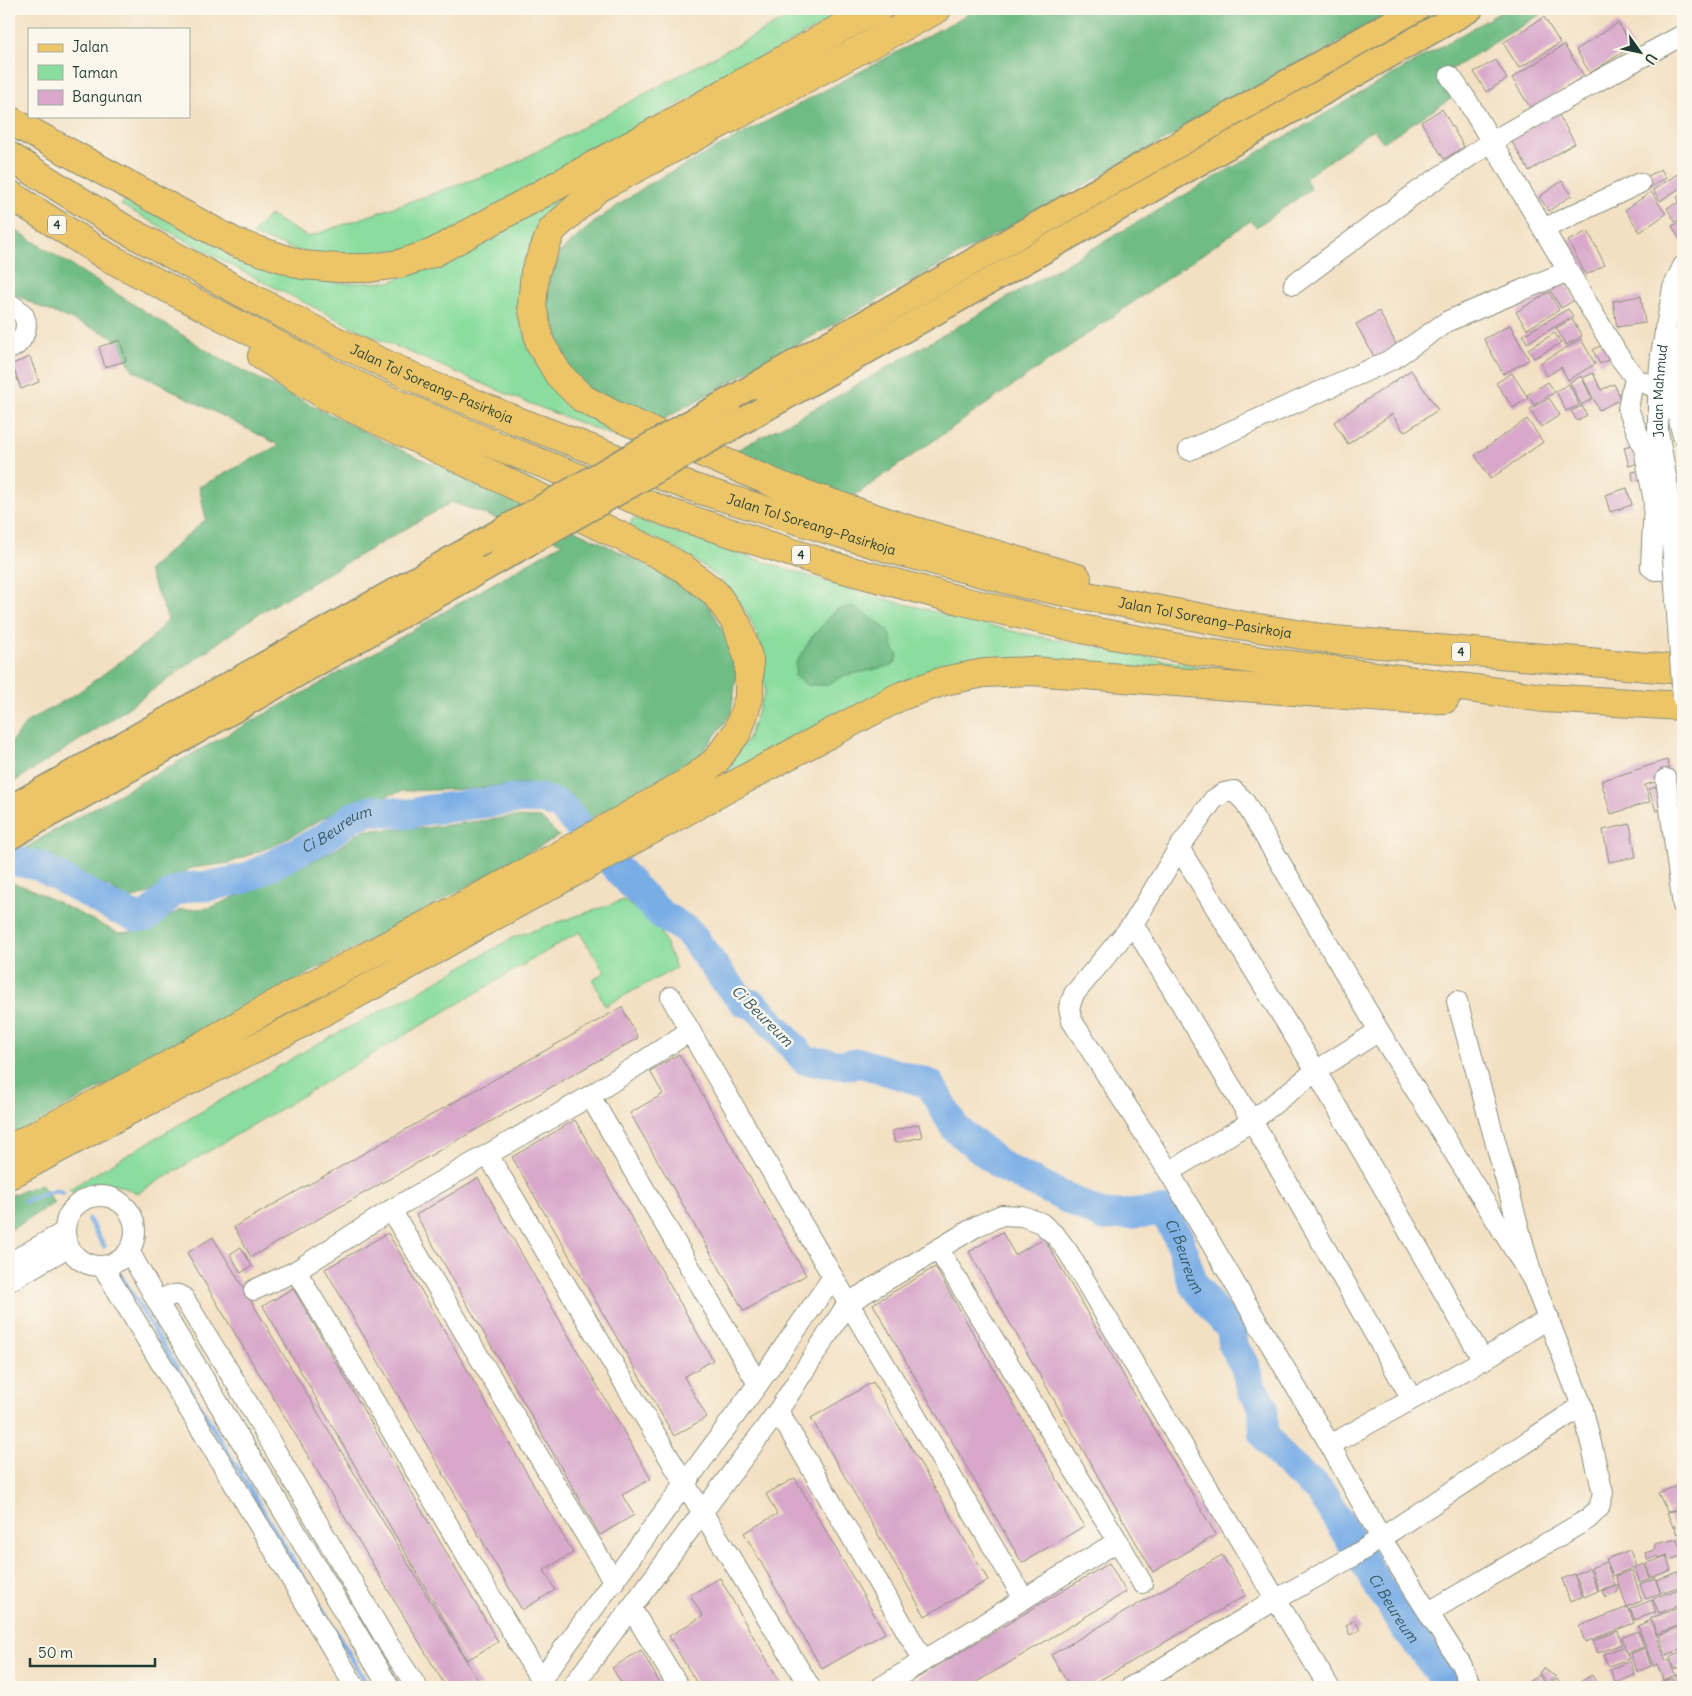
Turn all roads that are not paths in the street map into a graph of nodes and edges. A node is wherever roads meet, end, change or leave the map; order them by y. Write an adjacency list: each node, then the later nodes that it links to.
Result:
1 (878, 9): 7 (highway)
2 (937, 9): 27 (highway)
3 (1416, 9): 33 (main road, bridge)
4 (1470, 9): 35 (main road, bridge)
5 (1679, 37): 8 (street)
6 (1450, 76): 8 (street)
7 (9, 120)
8 (1491, 142): 12 (street); 16 (street)
9 (9, 156): 27 (highway, Jalan Tol Soreang–Pasirkoja / 4)
10 (1640, 184): 12 (street)
11 (9, 194): 13 (highway, 4)
12 (1543, 229): 15 (street)
13 (106, 256): 29 (highway, 4); 34 (highway)
14 (1683, 266): 18 (street, Jalan Mahmud)
15 (1568, 271): 22 (street); 25 (street)
16 (1294, 284)
17 (9, 304): 19 (street)
18 (1665, 328): 20 (street, Jalan Mahmud); 21 (street)
19 (9, 349)
20 (1661, 355): 23 (street, Jalan Mahmud); 24 (street)
21 (1683, 373)
22 (1636, 379): 23 (street); 26 (street)
23 (1658, 389): 26 (street, Jalan Mahmud)
24 (1683, 436)
25 (1189, 450)
26 (1678, 564): 30 (street, Jalan Mahmud, bridge)
27 (1239, 625): 28 (highway, Jalan Tol Soreang–Pasirkoja / 4)
28 (1683, 670)
29 (1544, 698): 31 (highway, 4); 34 (highway)
30 (1683, 699)
31 (1683, 706)
32 (1666, 779): 38 (street)
33 (10, 808)
34 (646, 821): 37 (highway)
35 (9, 837)
36 (1179, 848): 39 (street); 43 (street); 44 (street)
37 (564, 865): 47 (highway); 50 (highway)
38 (1683, 906)
39 (1133, 924): 46 (street); 49 (street)
40 (671, 997): 42 (street)
41 (1457, 1001): 59 (street)
42 (690, 1031): 45 (street); 58 (street)
43 (1379, 1031): 44 (street); 59 (street)
44 (1316, 1071): 46 (street); 65 (street)
45 (590, 1096): 48 (street); 66 (street)
46 (1252, 1121): 49 (street); 67 (street)
47 (9, 1149)
48 (488, 1155): 51 (street); 71 (street)
49 (1169, 1172): 70 (street)
50 (9, 1175)
51 (391, 1210): 57 (street); 77 (street)
52 (66, 1239): 54 (street); 55 (street); 56 (street); 60 (street)
53 (938, 1249): 63 (street); 75 (street); 80 (street)
54 (129, 1251): 56 (street); 62 (street)
55 (9, 1263)
56 (103, 1267): 85 (street)
57 (296, 1271): 61 (street); 84 (street)
58 (833, 1277): 63 (street); 66 (street)
59 (1533, 1280): 64 (street)
60 (9, 1281)
61 (254, 1290)
62 (157, 1301): 73 (street); 74 (street)
63 (848, 1303): 69 (street); 79 (street)
64 (1549, 1318): 65 (street); 68 (street)
65 (1483, 1360): 67 (street)
66 (758, 1384): 71 (street)
67 (1412, 1399): 70 (street)
68 (1582, 1406): 76 (street); 82 (street)
69 (778, 1411): 72 (street); 83 (street)
70 (1330, 1445): 76 (street)
71 (685, 1484): 72 (street); 77 (street)
72 (703, 1511): 81 (street); 90 (street)
73 (312, 1512): 74 (street); 87 (street)
74 (291, 1523): 86 (street)
75 (1118, 1541): 78 (street); 79 (street)
76 (1376, 1542): 80 (street); 82 (street)
77 (614, 1582): 84 (street)
78 (1142, 1583)
79 (1024, 1599): 83 (street)
80 (1275, 1600): 92 (street); 93 (street)
81 (631, 1608): 88 (street); 89 (street)
82 (1430, 1612): 94 (street)
83 (924, 1661): 91 (street)
84 (536, 1682)
85 (355, 1687)
86 (389, 1687)
87 (417, 1687)
88 (572, 1687)
89 (679, 1687)
90 (810, 1687)
91 (881, 1687)
92 (1131, 1687)
93 (1329, 1687)
94 (1471, 1687)

